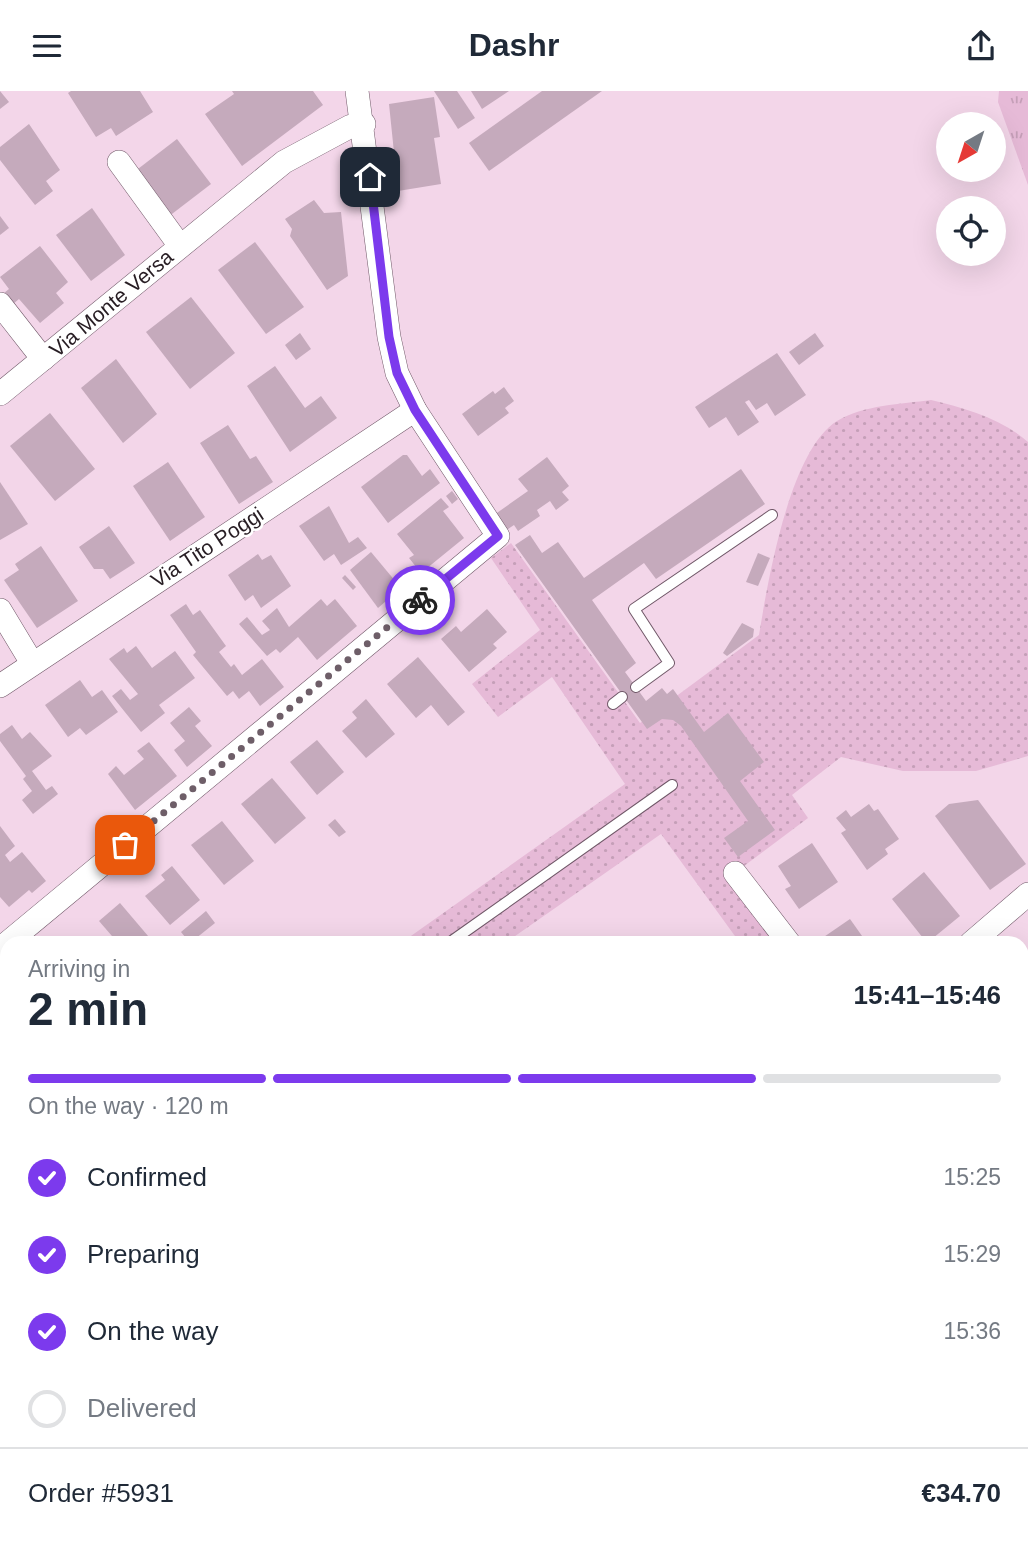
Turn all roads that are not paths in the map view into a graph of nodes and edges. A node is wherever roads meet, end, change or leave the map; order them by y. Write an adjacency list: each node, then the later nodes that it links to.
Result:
1 (357, 91): 2 (street)
2 (364, 124): 4 (street, Via Monte Versa); 8 (street)
3 (119, 162): 4 (street, Via Monte Versa)
4 (180, 246): 6 (street, Via Monte Versa)
5 (0, 304): 6 (street, Via Monte Versa)
6 (43, 359): 7 (street, Via Monte Versa)
7 (0, 394)
8 (415, 410): 11 (street, Via Tito Poggi); 17 (street)
9 (772, 515): 13 (lane)
10 (0, 610): 11 (street)
11 (32, 663): 12 (street, Via Tito Poggi)
12 (0, 686)
13 (636, 687)
14 (672, 785): 18 (lane)
15 (735, 873): 19 (street)
16 (1028, 894): 20 (street)
17 (16, 936)
18 (459, 936)
19 (784, 936)
20 (979, 936)

